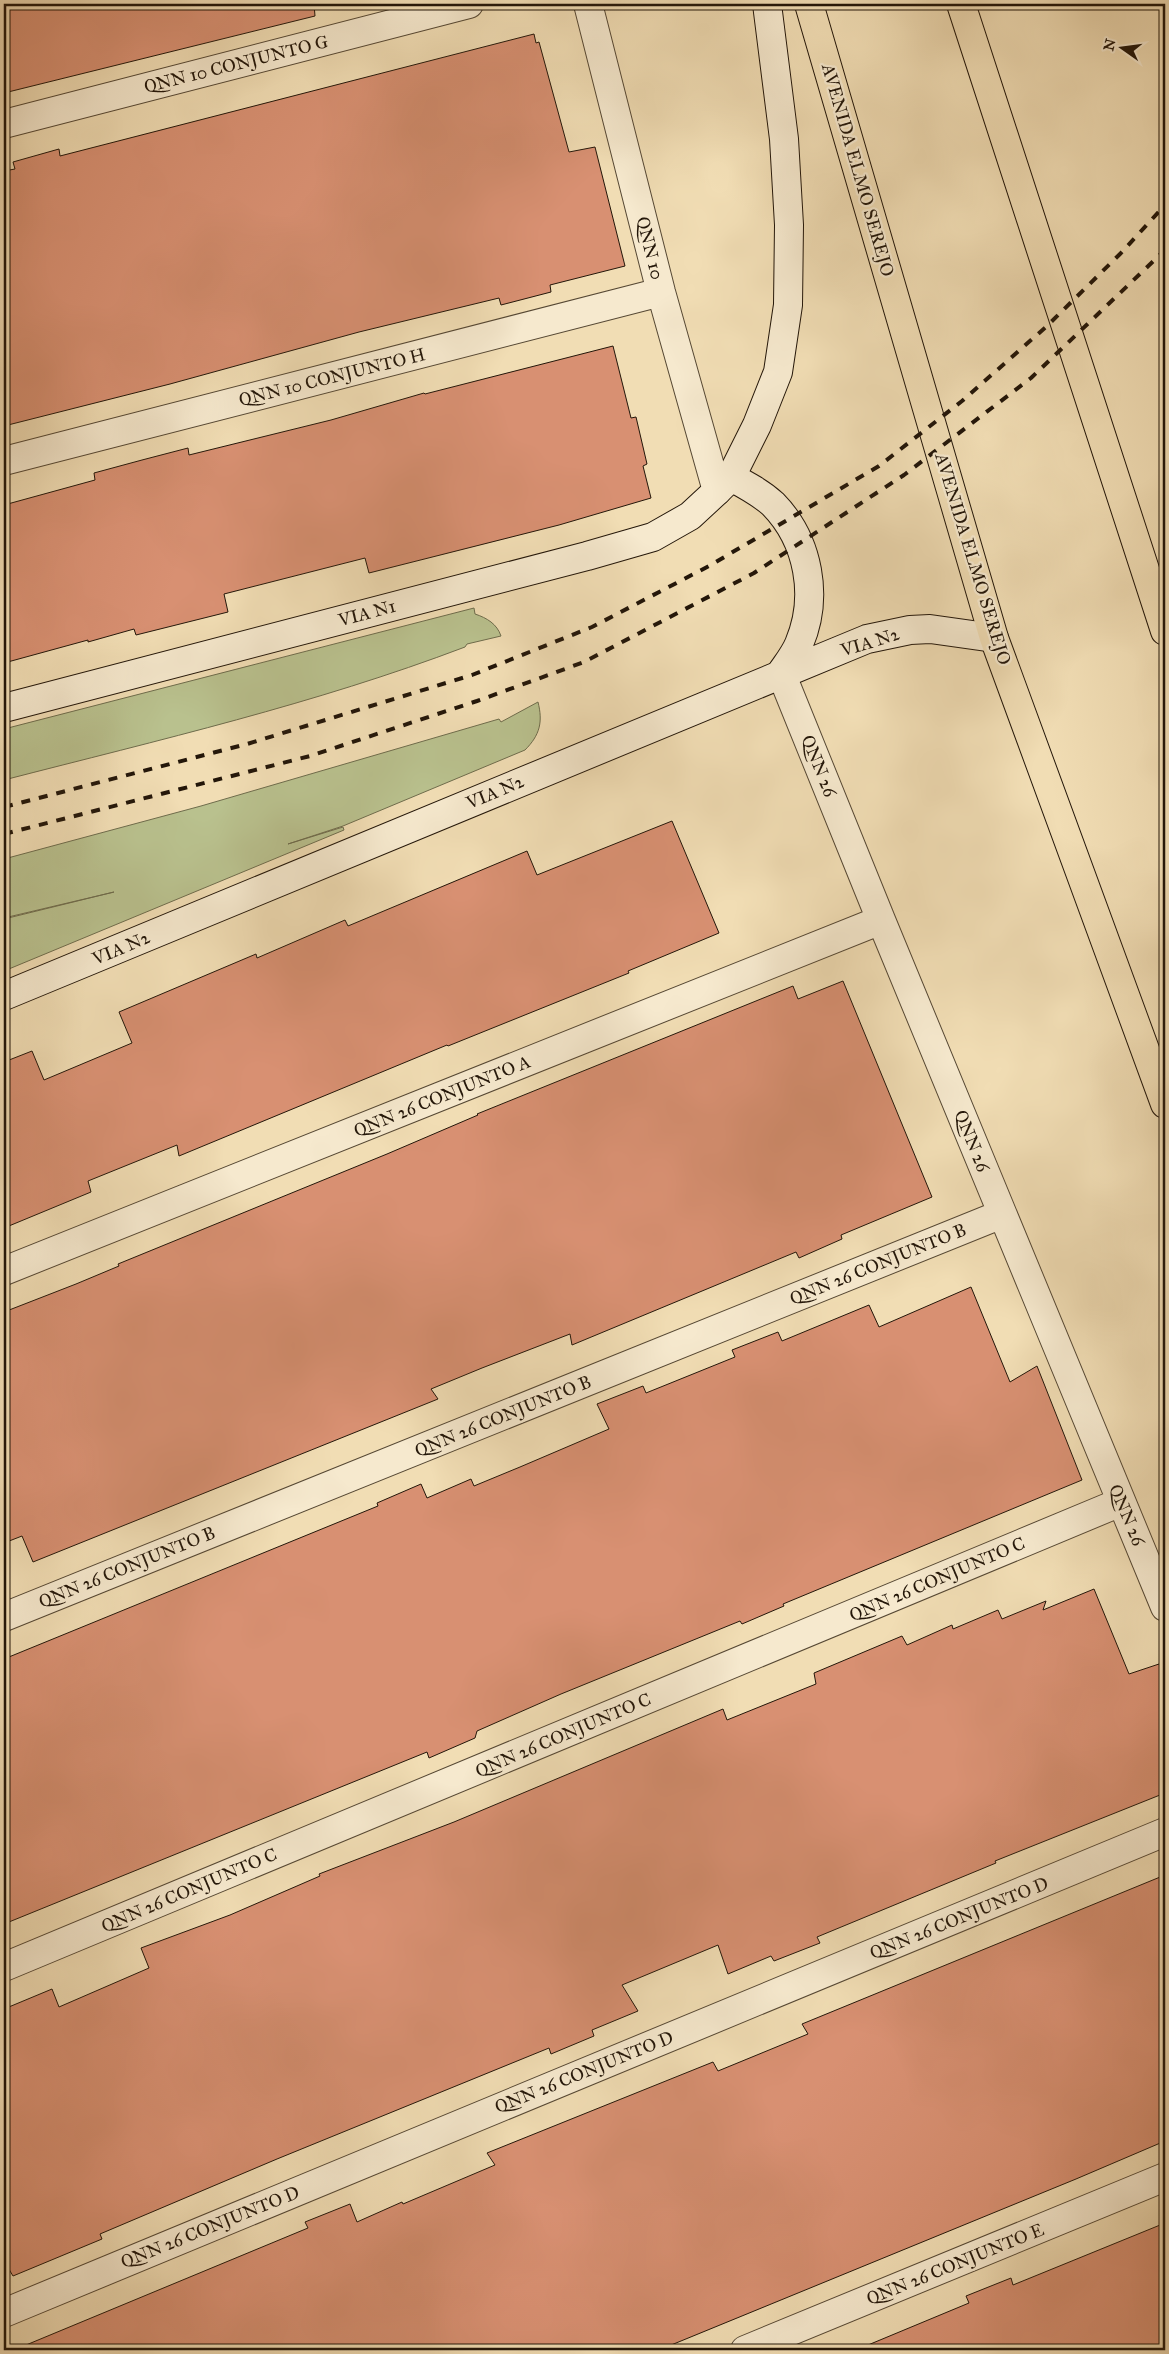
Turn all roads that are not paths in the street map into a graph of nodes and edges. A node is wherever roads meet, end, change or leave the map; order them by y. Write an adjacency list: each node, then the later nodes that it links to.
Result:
1 (469, 4): 6 (street, QNN 10 CONJUNTO G)
2 (588, 4): 7 (street, QNN 10)
3 (767, 4): 9 (street)
4 (809, 4): 11 (main road, AVENIDA ELMO SEREJO)
5 (961, 4): 10 (main road)
6 (4, 124)
7 (661, 292): 8 (street, QNN 10 CONJUNTO H); 9 (street, QNN 10)
8 (4, 461)
9 (724, 484): 12 (street); 13 (street, VIA N1)
10 (1165, 631)
11 (994, 638): 12 (street, VIA N2); 16 (main road, AVENIDA ELMO SEREJO)
12 (781, 673): 14 (street, QNN 26); 15 (street, VIA N2)
13 (4, 708)
14 (881, 920): 17 (street, QNN 26); 18 (street, QNN 26 CONJUNTO A)
15 (4, 996)
16 (1165, 1104)
17 (1002, 1214): 19 (street, QNN 26); 21 (street, QNN 26 CONJUNTO B)
18 (4, 1271)
19 (1121, 1502): 20 (street, QNN 26); 23 (street, QNN 26 CONJUNTO C)
20 (1165, 1607)
21 (4, 1618)
22 (1165, 1832): 25 (street, QNN 26 CONJUNTO D)
23 (4, 1967)
24 (1165, 2177): 26 (street, QNN 26 CONJUNTO E)
25 (4, 2313)
26 (745, 2350)

